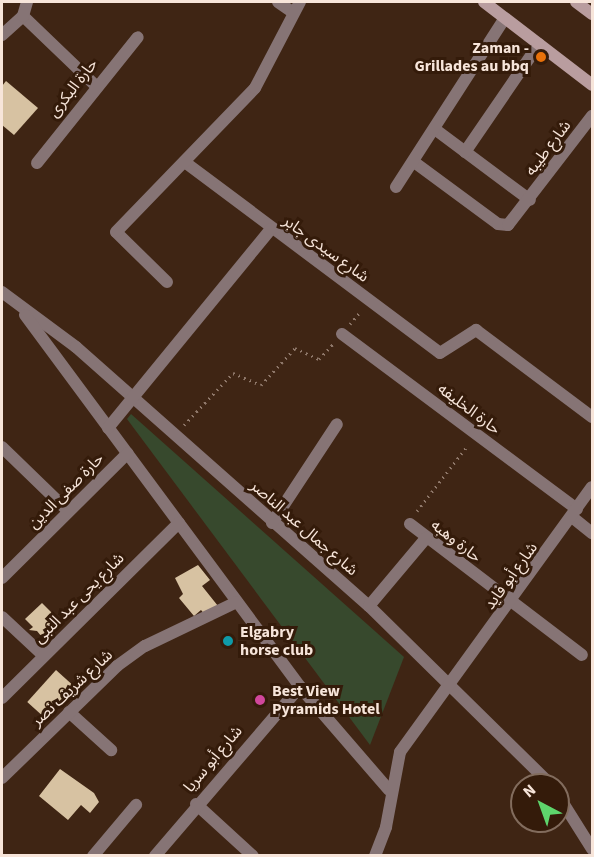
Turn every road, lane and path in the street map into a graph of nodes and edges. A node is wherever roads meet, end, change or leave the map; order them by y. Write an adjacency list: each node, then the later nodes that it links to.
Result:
1 (27, 2): 7 (street)
2 (278, 2): 5 (street)
3 (484, 2): 8 (main road)
4 (576, 2): 6 (main road)
5 (297, 7): 19 (street)
6 (592, 14)
7 (23, 16): 9 (street); 12 (street)
8 (505, 18): 11 (main road); 15 (street)
9 (2, 35)
10 (138, 37): 12 (street, حارة البكرى)
11 (539, 44): 13 (main road); 16 (street)
12 (95, 85): 18 (street, حارة البكرى)
13 (592, 85)
14 (592, 116): 21 (street, شارع طيبه)
15 (436, 130): 16 (street); 17 (street)
16 (465, 152): 21 (street)
17 (414, 162): 20 (street); 21 (street, شارع طيبه)
18 (37, 163)
19 (186, 163): 22 (street, شارع سيدى جابر); 23 (street)
20 (396, 187)
21 (530, 200)
22 (271, 229): 25 (street, شارع سيدى جابر); 28 (street)
23 (167, 282)
24 (2, 292): 26 (street, شارع جمال عبد الناصر)
25 (369, 301): 27 (path); 29 (street, شارع سيدى جابر)
26 (23, 312): 28 (street, شارع جمال عبد الناصر); 31 (street, شارع جمال عبد الناصر)
27 (342, 334): 32 (street, حارة الخليفه); 33 (path)
28 (135, 398): 31 (street); 33 (street, شارع جمال عبد الناصر)
29 (592, 417)
30 (337, 423): 40 (street)
31 (108, 428): 35 (street, شارع جمال عبد الناصر)
32 (476, 434): 38 (street, حارة الخليفه); 41 (path)
33 (175, 435): 40 (street, شارع جمال عبد الناصر)
34 (2, 447): 37 (street)
35 (128, 453): 37 (street, حارة صفى الدين); 39 (street, شارع جمال عبد الناصر)
36 (592, 487): 38 (street, شارع أبو فايد)
37 (68, 511): 44 (street, حارة صفى الدين)
38 (574, 513): 42 (street, حارة الخليفه); 46 (street, شارع أبو فايد)
39 (179, 523): 45 (street, شارع جمال عبد الناصر); 50 (street, شارع يحى عبد النبى)
40 (272, 523): 47 (street, شارع جمال عبد الناصر)
41 (410, 524): 43 (street, حارة وهبه)
42 (592, 533)
43 (426, 538): 46 (street, حارة وهبه); 47 (street)
44 (2, 578)
45 (237, 602): 52 (street, شارع جمال عبد الناصر); 54 (street, شارع شريف نصر)
46 (512, 605): 49 (street, حارة وهبه); 51 (street, شارع أبو فايد)
47 (369, 606): 51 (street, شارع جمال عبد الناصر)
48 (4, 623): 50 (street)
49 (582, 655)
50 (44, 656): 53 (street, شارع يحى عبد النبى)
51 (451, 681): 56 (street, شارع جمال عبد الناصر); 58 (street, شارع أبو فايد)
52 (300, 687): 58 (street, شارع جمال عبد الناصر); 59 (street, شارع أبو سريا)
53 (2, 698)
54 (69, 712): 55 (street); 57 (street, شارع شريف نصر)
55 (111, 750)
56 (539, 773)
57 (2, 778)
58 (389, 790): 66 (street, شارع أبو فايد)
59 (196, 804): 64 (street, شارع أبو سريا); 65 (street)
60 (136, 805): 63 (street)
61 (570, 814): 62 (street)
62 (592, 849)
63 (98, 854)
64 (155, 855)
65 (253, 855)
66 (375, 855)

